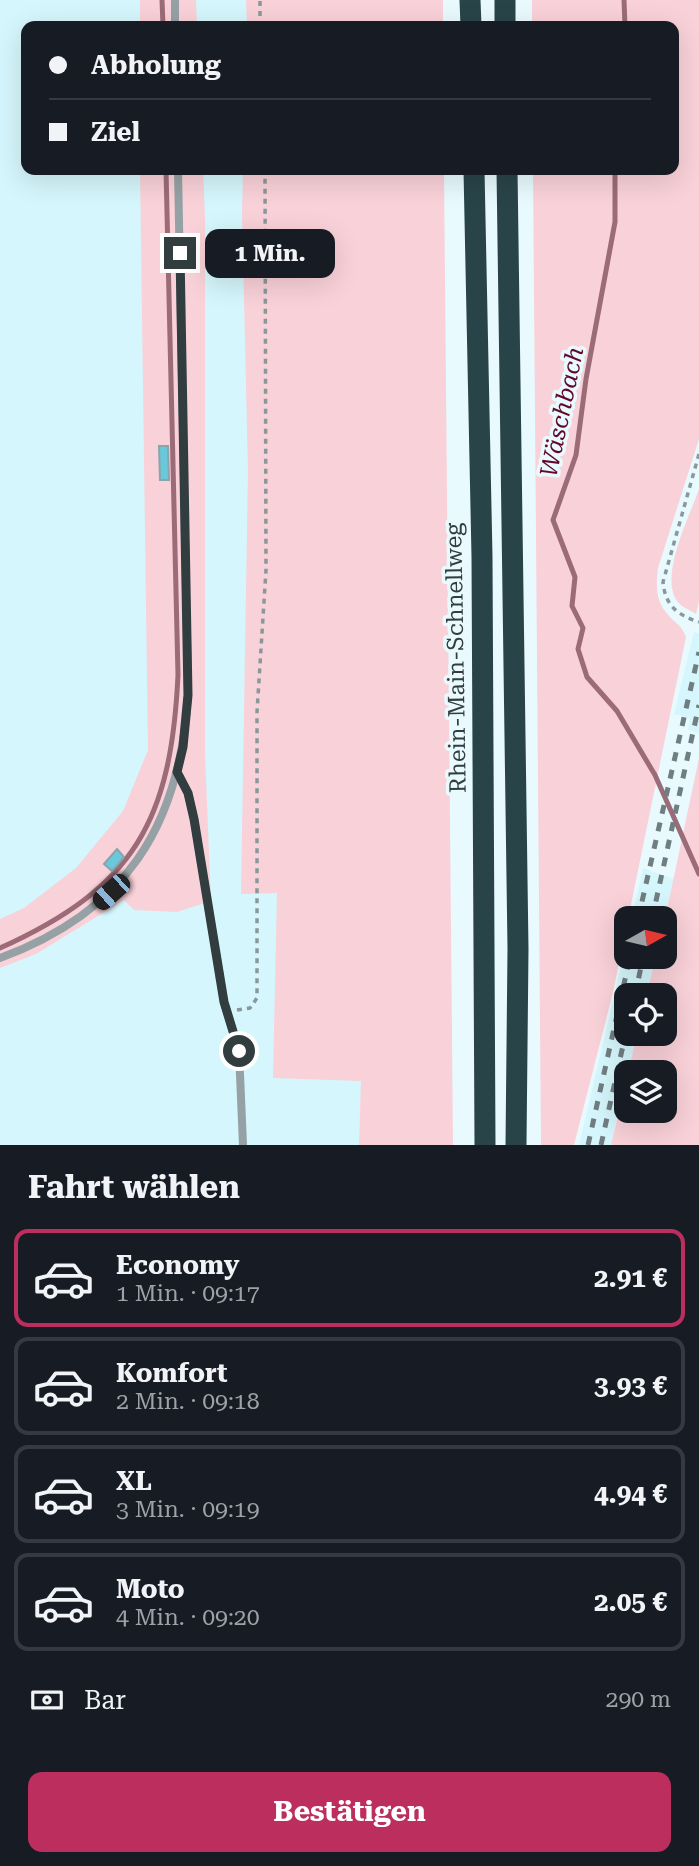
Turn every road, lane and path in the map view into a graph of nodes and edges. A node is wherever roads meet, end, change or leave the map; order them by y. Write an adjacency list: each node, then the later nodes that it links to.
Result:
1 (175, 0): 5 (lane)
2 (260, 0): 6 (path)
3 (470, 0): 7 (highway)
4 (505, 0): 8 (highway)
5 (175, 21)
6 (260, 21)
7 (471, 21)
8 (505, 21)
9 (178, 175): 15 (lane)
10 (265, 175): 17 (path)
11 (474, 175): 19 (highway, Rhein-Main-Schnellweg)
12 (507, 175): 20 (highway)
13 (699, 454): 14 (path)
14 (699, 622)
15 (177, 772): 16 (lane); 17 (lane)
16 (0, 958)
17 (224, 1002): 18 (lane)
18 (243, 1145)
19 (485, 1145)
20 (516, 1145)

